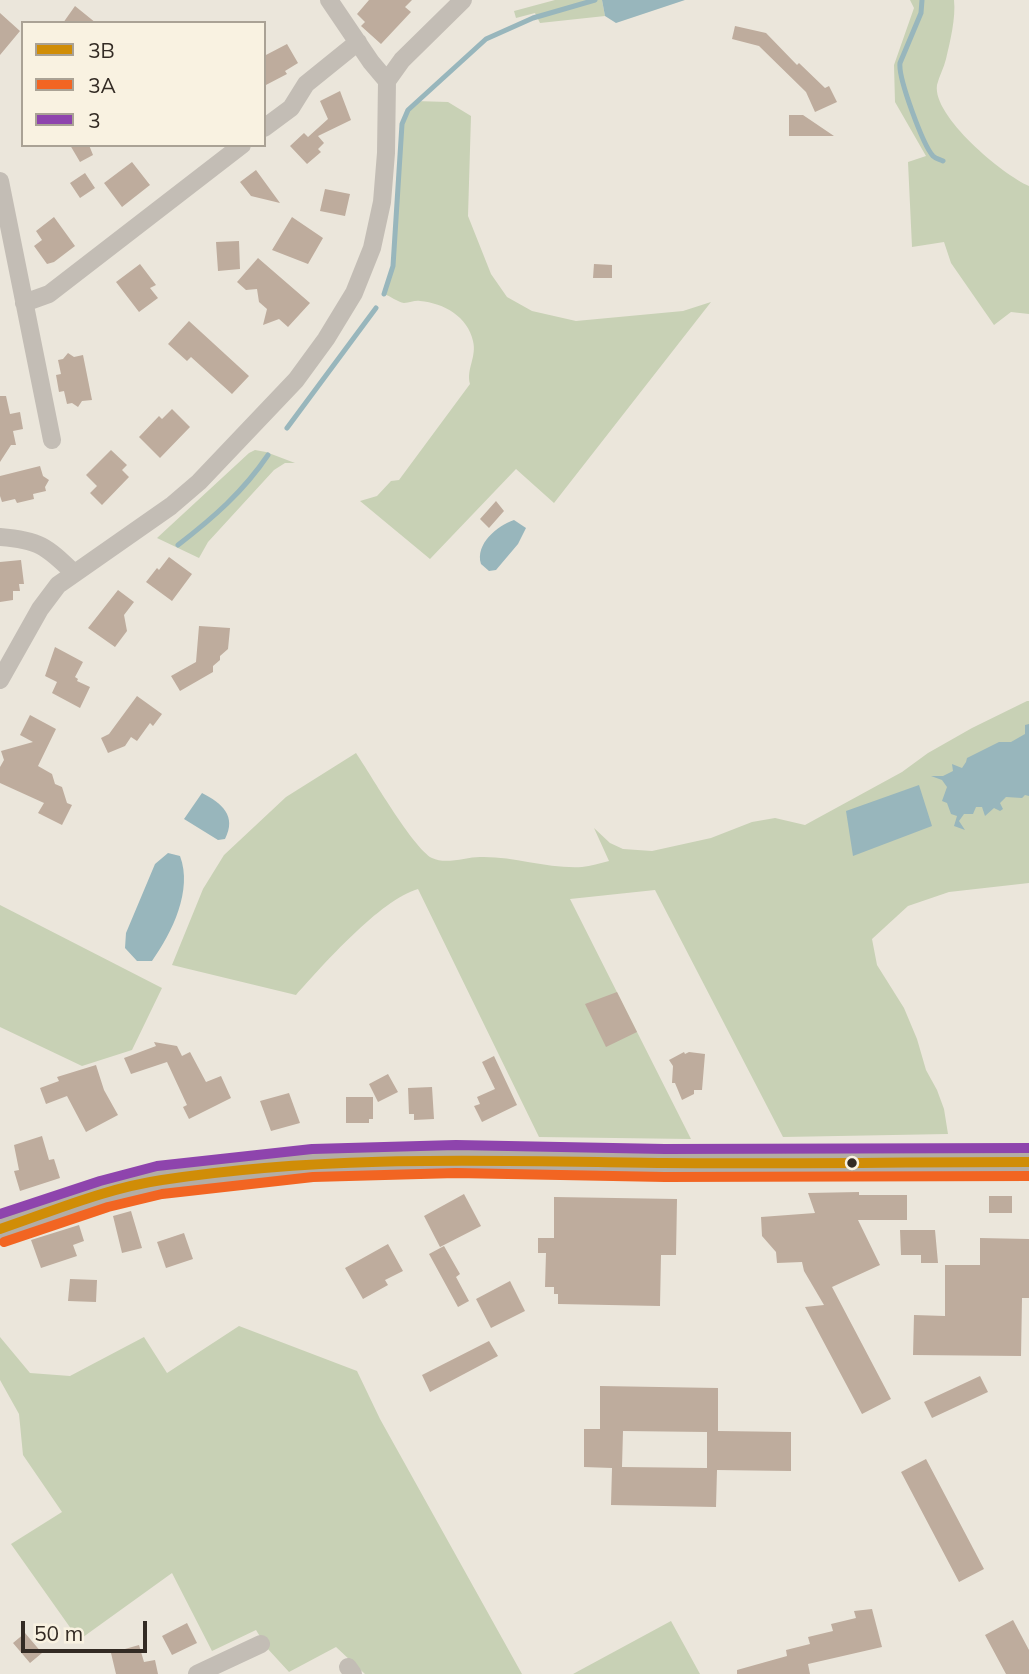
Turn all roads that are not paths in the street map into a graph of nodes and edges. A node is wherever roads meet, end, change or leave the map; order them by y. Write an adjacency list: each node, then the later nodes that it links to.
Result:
1 (330, 0): 3 (street)
2 (463, 0): 4 (street)
3 (358, 42): 4 (street); 5 (street)
4 (387, 80): 11 (street)
5 (266, 127)
6 (239, 147): 8 (street)
7 (0, 181): 8 (street)
8 (24, 303): 9 (street)
9 (52, 440)
10 (0, 537): 11 (street)
11 (74, 573): 12 (street)
12 (0, 680)
13 (1029, 1162): 14 (main road)
14 (0, 1230)
15 (261, 1644): 16 (street)
16 (197, 1674)

